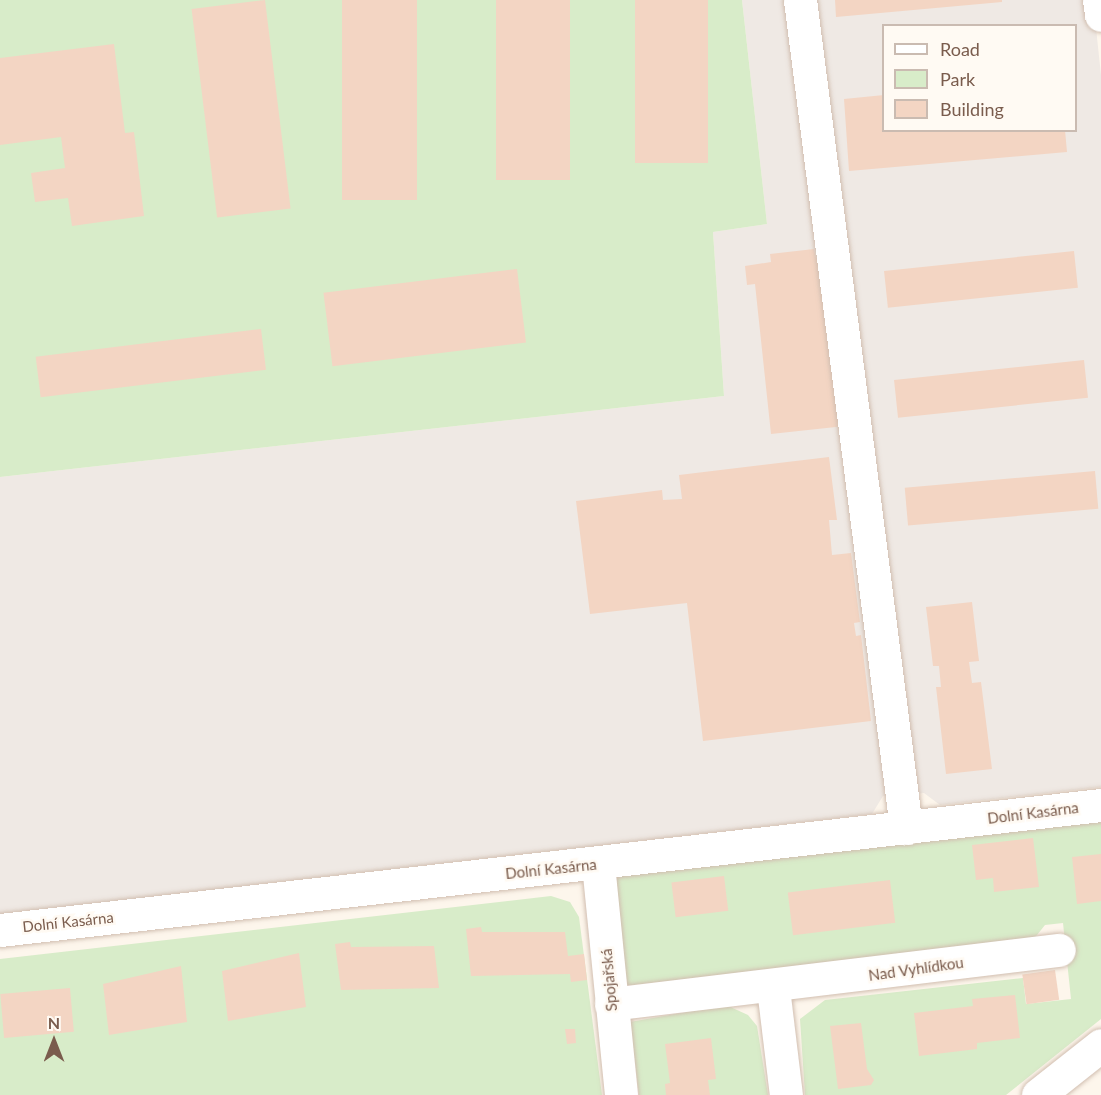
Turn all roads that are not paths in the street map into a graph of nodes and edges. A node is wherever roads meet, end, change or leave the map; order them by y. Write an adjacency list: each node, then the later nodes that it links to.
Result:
1 (800, 0): 5 (street)
2 (1099, 0): 3 (street)
3 (1101, 15)
4 (1101, 804): 5 (street, Dolní Kasárna)
5 (906, 828): 6 (street, Dolní Kasárna)
6 (598, 864): 7 (street, Dolní Kasárna); 10 (street, Spojařská)
7 (0, 930)
8 (1059, 950): 9 (street, Nad Vyhlídkou)
9 (773, 988): 10 (street, Nad Vyhlídkou); 13 (street)
10 (611, 1004): 12 (street, Spojařská)
11 (1101, 1045): 14 (street)
12 (621, 1095)
13 (786, 1095)
14 (1038, 1095)

